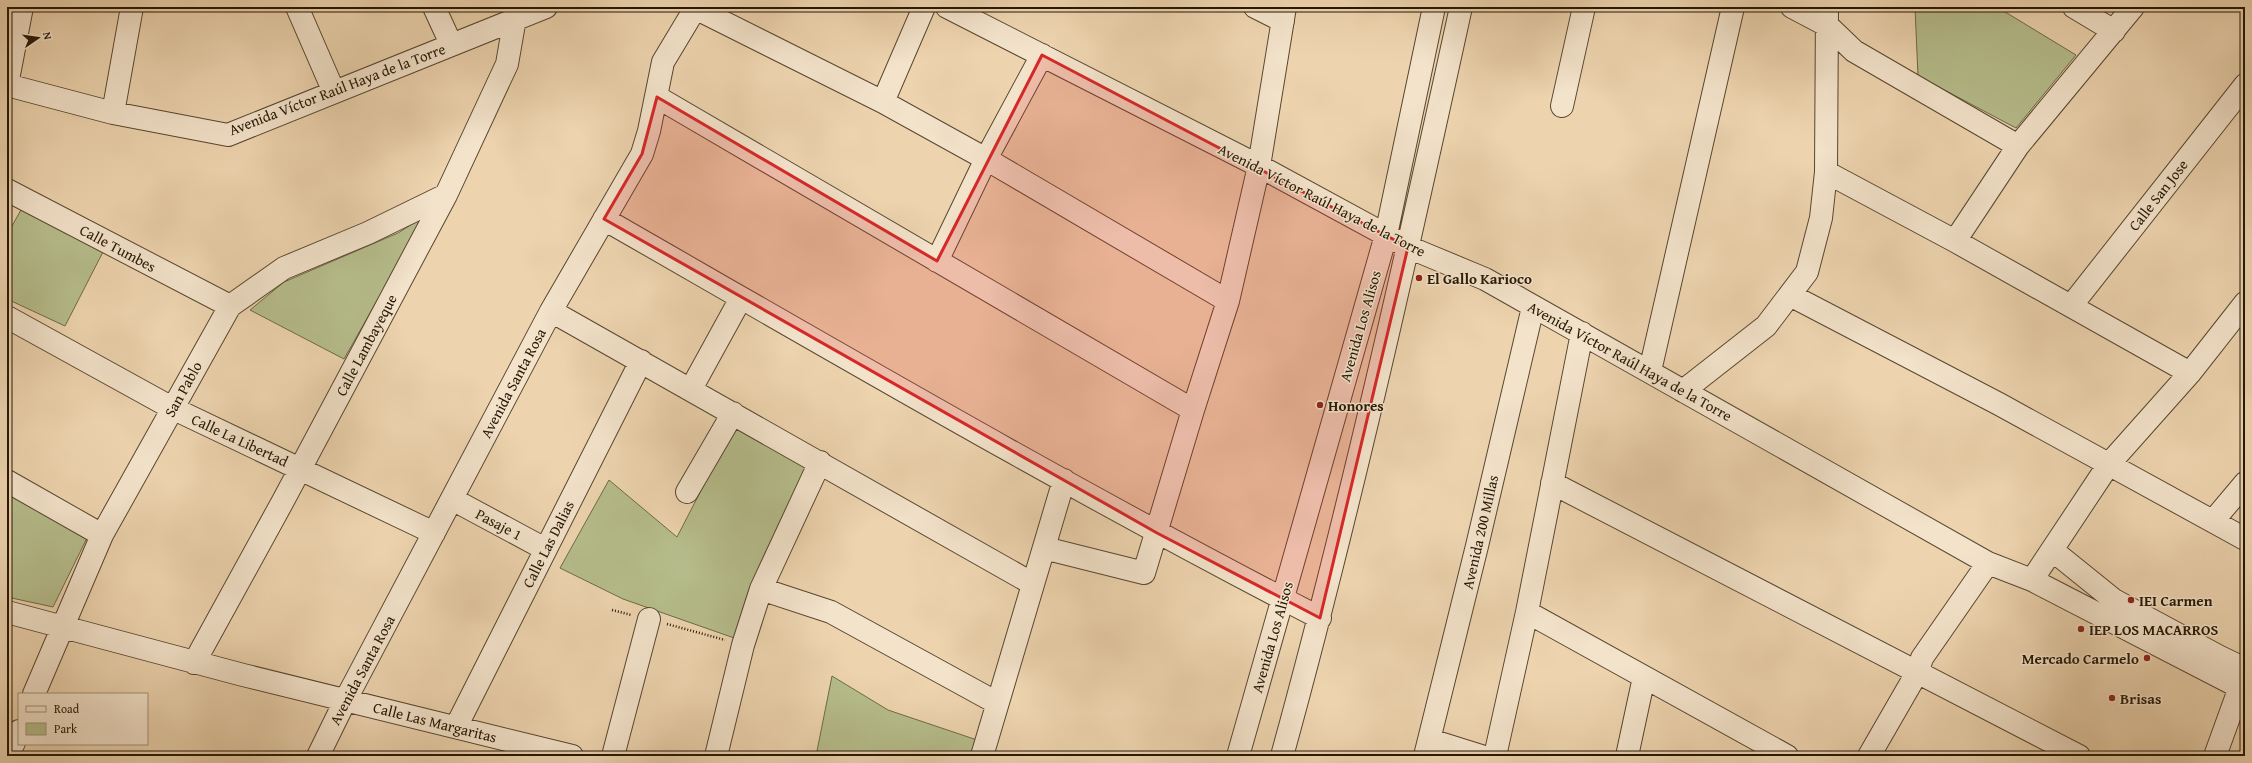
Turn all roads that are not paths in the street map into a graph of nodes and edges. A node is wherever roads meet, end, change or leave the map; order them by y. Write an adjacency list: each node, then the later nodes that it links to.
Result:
1 (22, 7): 23 (street)
2 (132, 7): 29 (street)
3 (297, 7): 25 (street)
4 (434, 7): 21 (street)
5 (546, 7): 19 (street, Avenida Víctor Raúl Haya de la Torre)
6 (695, 7): 26 (street, Avenida Santa Rosa); 27 (street)
7 (924, 7): 27 (street)
8 (947, 7): 22 (street, Avenida Víctor Raúl Haya de la Torre)
9 (1255, 7): 17 (street)
10 (1434, 7): 37 (street, Avenida Los Alisos)
11 (1461, 7): 39 (street, Avenida Los Alisos)
12 (1584, 7): 28 (street)
13 (1733, 7): 52 (street)
14 (1792, 7): 18 (street)
15 (2074, 7): 20 (street)
16 (2133, 7): 20 (street)
17 (1284, 14): 32 (street)
18 (1827, 17): 30 (street); 33 (street)
19 (515, 18): 21 (street, Avenida Víctor Raúl Haya de la Torre); 35 (street, Calle Lambayeque)
20 (2114, 31): 30 (street)
21 (450, 44): 25 (street, Avenida Víctor Raúl Haya de la Torre)
22 (1042, 55): 31 (street); 32 (street, Avenida Víctor Raúl Haya de la Torre)
23 (7, 85): 29 (street, Avenida Víctor Raúl Haya de la Torre)
24 (2245, 85): 46 (street, Calle San Jose)
25 (334, 92): 29 (street, Avenida Víctor Raúl Haya de la Torre)
26 (657, 97): 36 (street, Avenida Santa Rosa); 40 (street)
27 (883, 102): 31 (street)
28 (1562, 106)
29 (113, 113)
30 (2018, 146): 38 (street)
31 (986, 160): 40 (street); 43 (street)
32 (1259, 166): 37 (street, Avenida Víctor Raúl Haya de la Torre); 43 (street)
33 (1826, 172): 38 (street); 41 (street)
34 (7, 190): 45 (street, Calle Tumbes)
35 (446, 195): 45 (street, San Pablo); 61 (street, Calle Lambayeque)
36 (604, 219): 42 (street); 48 (street, Avenida Santa Rosa)
37 (1386, 235): 39 (street, Avenida Víctor Raúl Haya de la Torre); 80 (street, Avenida Los Alisos)
38 (1956, 241): 46 (street)
39 (1408, 247): 47 (street, Avenida Víctor Raúl Haya de la Torre); 83 (street, Avenida Los Alisos)
40 (937, 261): 57 (street)
41 (1790, 295): 55 (street); 60 (street)
42 (741, 298): 54 (street); 62 (street)
43 (1228, 301): 57 (street)
44 (2245, 303): 53 (street)
45 (230, 306): 56 (street, San Pablo)
46 (2071, 306): 53 (street)
47 (1533, 307): 50 (street, Avenida Víctor Raúl Haya de la Torre); 95 (street, Avenida 200 Millas)
48 (551, 311): 51 (street); 67 (street, Avenida Santa Rosa)
49 (7, 317): 56 (street, Calle La Libertad)
50 (1582, 333): 52 (street, Avenida Víctor Raúl Haya de la Torre); 64 (street)
51 (641, 361): 54 (street); 74 (street, Calle Las Dalias)
52 (1650, 371): 55 (street, Avenida Víctor Raúl Haya de la Torre)
53 (2190, 372): 60 (street)
54 (691, 389): 58 (street)
55 (1683, 391): 76 (street, Avenida Víctor Raúl Haya de la Torre)
56 (172, 408): 61 (street, Calle La Libertad); 71 (street, San Pablo)
57 (1192, 410): 70 (street)
58 (733, 413): 59 (street); 66 (street)
59 (820, 462): 78 (street); 79 (street)
60 (2109, 464): 68 (street); 75 (street)
61 (300, 468): 69 (street, Calle La Libertad); 86 (street, Calle Lambayeque)
62 (1064, 480): 70 (street); 73 (street)
63 (7, 481): 71 (street)
64 (1552, 483): 82 (street); 87 (street)
65 (2245, 483): 68 (street)
66 (688, 492)
67 (452, 499): 69 (street, Avenida Santa Rosa); 74 (street, Pasaje 1)
68 (2213, 521): 72 (street)
69 (434, 533): 91 (street, Avenida Santa Rosa)
70 (1157, 533): 73 (street); 80 (street)
71 (102, 535): 85 (street, San Pablo)
72 (2245, 539)
73 (1044, 548): 78 (street)
74 (546, 549): 93 (street, Calle Las Dalias)
75 (2052, 550): 77 (street); 89 (street)
76 (1988, 563): 77 (street, Avenida Víctor Raúl Haya de la Torre); 87 (street)
77 (2032, 580): 89 (street, Avenida Víctor Raúl Haya de la Torre)
78 (1032, 584): 92 (street)
79 (761, 588): 92 (street); 101 (street)
80 (1282, 599): 83 (street); 103 (street, Avenida Los Alisos)
81 (7, 612): 85 (street, Calle Las Margaritas)
82 (1527, 612): 88 (street); 106 (street)
83 (1320, 618): 104 (street, Avenida Los Alisos)
84 (648, 619): 100 (street)
85 (62, 627): 86 (street, Calle Las Margaritas); 90 (street, San Pablo)
86 (194, 662): 91 (street, Calle Las Margaritas)
87 (1918, 672): 96 (street); 109 (street)
88 (1644, 677): 107 (street); 108 (street)
89 (2243, 682): 110 (street)
90 (34, 693)
91 (345, 701): 93 (street, Calle Las Margaritas); 98 (street, Avenida Santa Rosa)
92 (996, 703): 102 (street)
93 (456, 727): 99 (street, Calle Las Margaritas)
94 (18, 732): 97 (street)
95 (1427, 748): 105 (street)
96 (2068, 753)
97 (8, 756)
98 (318, 756)
99 (572, 756)
100 (612, 756)
101 (716, 756)
102 (982, 756)
103 (1238, 756)
104 (1282, 756)
105 (1481, 756)
106 (1496, 756)
107 (1627, 756)
108 (1786, 756)
109 (1869, 756)
110 (2215, 756)

